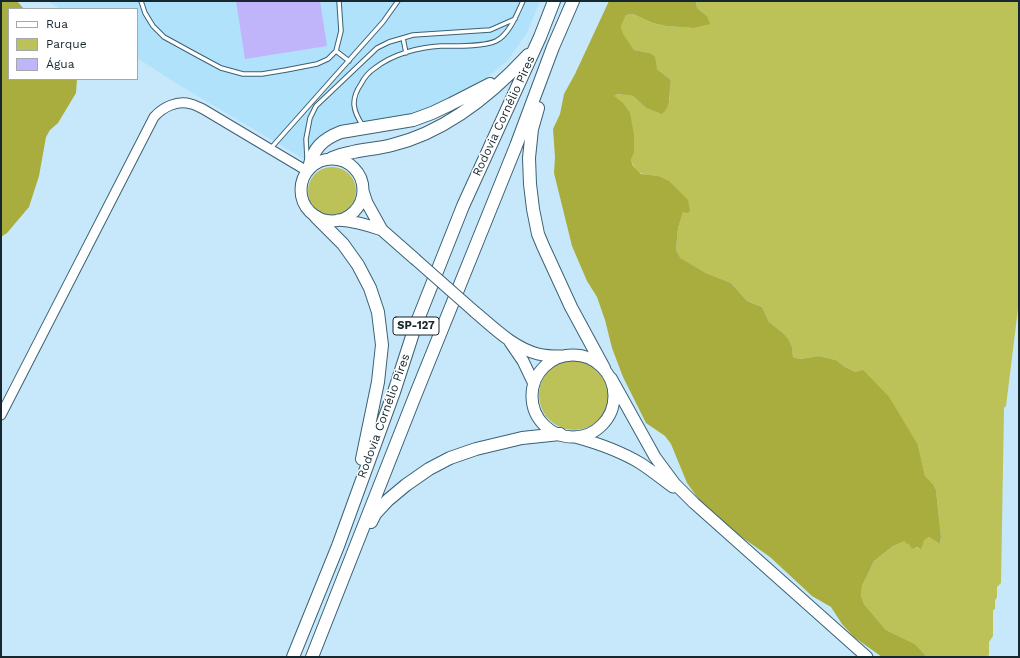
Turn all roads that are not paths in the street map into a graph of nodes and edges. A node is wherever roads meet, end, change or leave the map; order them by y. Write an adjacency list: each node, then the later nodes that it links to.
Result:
1 (141, 1): 11 (lane)
2 (340, 1): 11 (lane)
3 (398, 1): 13 (lane)
4 (523, 1): 7 (lane)
5 (554, 1): 8 (highway, Rodovia Cornélio Pires / SP-127)
6 (573, 1): 10 (highway, Rodovia Cornélio Pires / SP-127)
7 (515, 19): 9 (lane); 12 (lane)
8 (540, 37): 14 (highway); 33 (highway, Rodovia Cornélio Pires / SP-127)
9 (403, 38): 12 (lane); 16 (lane)
10 (553, 47): 27 (highway); 34 (highway, Rodovia Cornélio Pires / SP-127)
11 (336, 51): 13 (lane)
12 (406, 53): 17 (lane)
13 (349, 61): 15 (lane)
14 (514, 70): 17 (highway); 19 (highway)
15 (312, 102): 16 (lane); 18 (lane)
16 (316, 106): 20 (lane)
17 (365, 128): 20 (highway)
18 (270, 149): 20 (street); 29 (street)
19 (332, 158): 20 (main road); 21 (main road)
20 (308, 169): 22 (main road)
21 (363, 191): 23 (main road); 24 (main road)
22 (316, 217): 23 (main road); 33 (highway)
23 (337, 220): 24 (main road)
24 (382, 230): 25 (main road, bridge)
25 (509, 339): 26 (main road); 28 (main road)
26 (561, 356): 27 (main road); 28 (main road)
27 (607, 373): 31 (main road); 32 (main road)
28 (534, 384): 30 (main road)
29 (1, 415)
30 (560, 434): 31 (main road); 34 (highway)
31 (573, 437): 32 (main road)
32 (694, 503): 37 (main road)
33 (353, 504): 35 (highway, Rodovia Cornélio Pires / SP-127)
34 (350, 560): 36 (highway, Rodovia Cornélio Pires / SP-127)
35 (293, 657)
36 (312, 657)
37 (867, 657)

